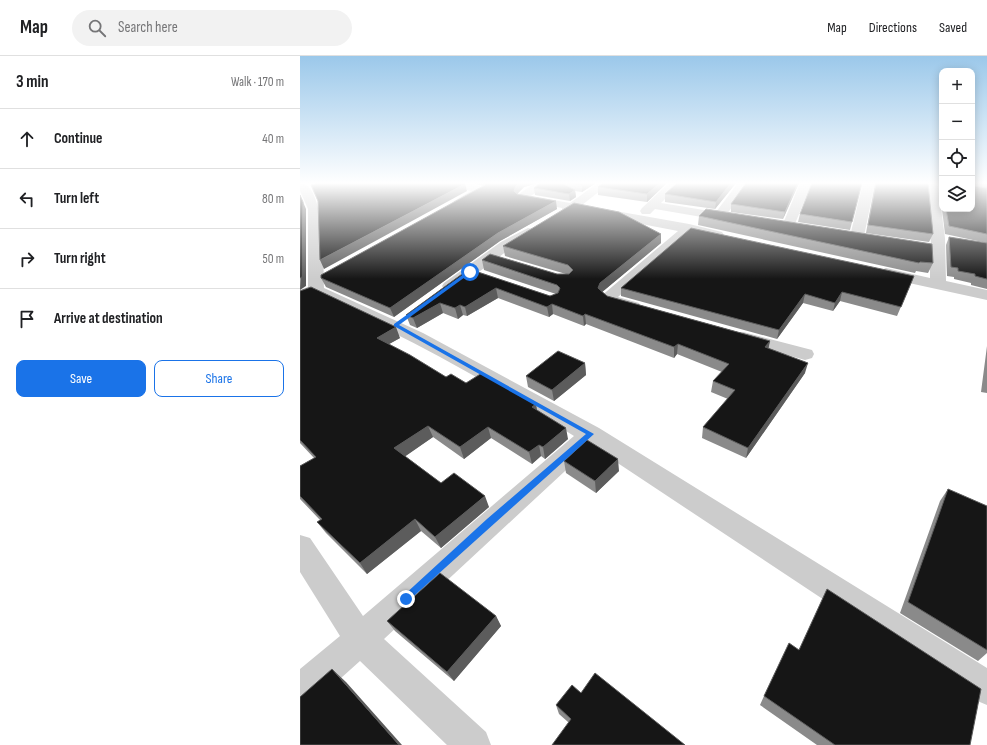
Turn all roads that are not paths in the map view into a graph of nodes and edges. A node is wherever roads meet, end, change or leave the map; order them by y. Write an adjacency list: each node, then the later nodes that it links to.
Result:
1 (314, 215): 31 (street)
2 (558, 215): 10 (street)
3 (623, 215): 11 (street)
4 (642, 215): 11 (street)
5 (714, 215): 9 (street)
6 (793, 215): 15 (street)
7 (861, 215): 19 (street)
8 (938, 215): 24 (street)
9 (719, 216): 12 (street)
10 (553, 218)
11 (638, 218): 16 (street)
12 (742, 219)
13 (773, 224): 15 (street)
14 (539, 225): 25 (street)
15 (788, 226): 17 (street)
16 (689, 228): 20 (street); 34 (street)
17 (803, 228)
18 (841, 234): 19 (street)
19 (856, 236): 21 (street)
20 (727, 237)
21 (871, 239)
22 (953, 241): 24 (street)
23 (893, 242): 24 (street)
24 (938, 243): 30 (street)
25 (490, 257): 26 (street); 28 (street)
26 (505, 262)
27 (871, 269): 30 (street)
28 (470, 272): 29 (street); 32 (street)
29 (485, 277)
30 (938, 284): 33 (street)
31 (315, 285): 37 (street)
32 (439, 294)
33 (987, 295)
34 (645, 310)
35 (729, 333): 36 (street)
36 (805, 354)
37 (591, 434): 39 (street); 40 (street)
38 (300, 547): 39 (street)
39 (360, 639): 41 (street); 42 (street)
40 (987, 688)
41 (300, 692)
42 (473, 745)

